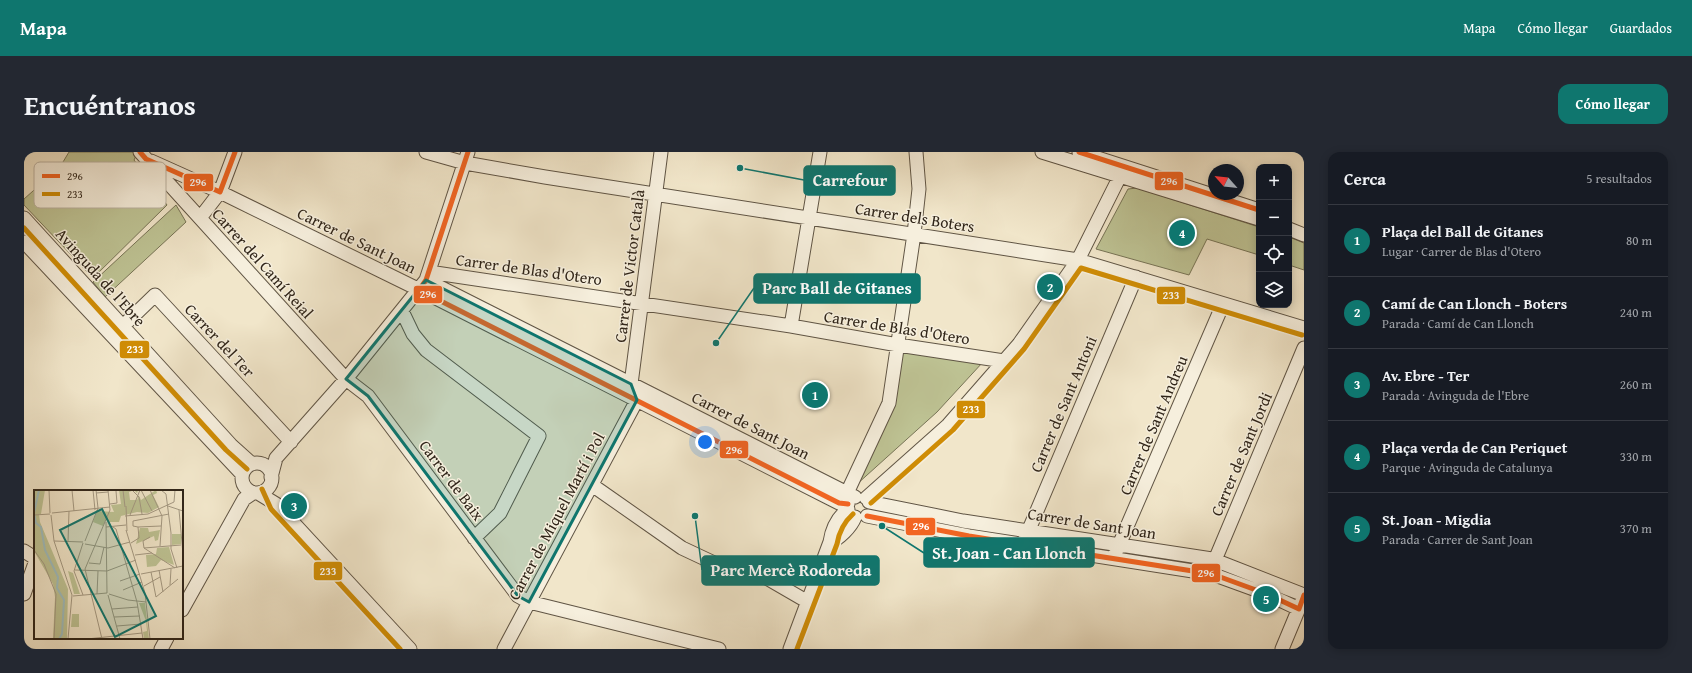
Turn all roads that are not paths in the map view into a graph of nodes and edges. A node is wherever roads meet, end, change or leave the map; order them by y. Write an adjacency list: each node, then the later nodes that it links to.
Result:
1 (235, 152): 15 (street)
2 (426, 152): 10 (street, Carrer dels Boters)
3 (661, 152): 16 (street, Carrer de Victor Català)
4 (820, 152): 21 (street)
5 (916, 152): 25 (street)
6 (1042, 152): 13 (street)
7 (1061, 152): 13 (street)
8 (1080, 152): 18 (street)
9 (143, 155): 11 (street, Carrer de Sant Joan)
10 (466, 157): 16 (street, Carrer dels Boters); 30 (street)
11 (158, 162)
12 (166, 166): 15 (street, Carrer de Sant Joan)
13 (1120, 176): 17 (street); 28 (street)
14 (166, 180): 20 (street, Carrer del Camí Reial)
15 (220, 192): 20 (street); 30 (street, Carrer de Sant Joan)
16 (655, 194): 21 (street, Carrer dels Boters); 31 (street, Carrer de Victor Català)
17 (1256, 211)
18 (1256, 211)
19 (24, 218): 34 (street, Avinguda de l'Ebre)
20 (200, 218): 40 (street, Carrer del Camí Reial)
21 (808, 218): 25 (street, Carrer dels Boters); 35 (street)
22 (1292, 221): 23 (street)
23 (1304, 226)
24 (1292, 230): 26 (street)
25 (914, 234): 28 (street, Carrer dels Boters); 37 (street)
26 (1304, 235)
27 (24, 242): 46 (street, Avinguda de l'Ebre)
28 (1078, 260): 29 (street, Carrer dels Boters); 39 (street)
29 (1136, 277): 32 (street, Carrer dels Boters); 52 (street, Carrer de Sant Antoni)
30 (424, 281): 31 (street, Carrer de Blas d'Otero); 33 (street); 41 (street, Carrer de Sant Joan); 42 (street, Carrer de Sant Joan)
31 (642, 303): 35 (street, Carrer de Blas d'Otero); 41 (street, Carrer de Victor Català)
32 (1223, 304): 36 (street, Carrer dels Boters); 55 (street, Carrer de Sant Andreu)
33 (402, 311): 40 (street); 53 (street)
34 (123, 326): 43 (street, Carrer del Ter); 45 (street, Avinguda de l'Ebre)
35 (791, 326): 37 (street, Carrer de Blas d'Otero)
36 (1304, 328)
37 (898, 345): 39 (street, Carrer de Blas d'Otero); 51 (street)
38 (1304, 348): 59 (street, Carrer de Sant Jordi)
39 (1004, 361): 51 (street)
40 (346, 379): 43 (street); 53 (street, Carrer de Baix)
41 (631, 384): 42 (street); 51 (street, Carrer de Sant Joan)
42 (637, 400): 48 (street, Carrer de Miquel Martí i Pol); 51 (street, Carrer de Sant Joan)
43 (291, 442): 44 (street)
44 (276, 458): 45 (street); 47 (street)
45 (256, 464): 46 (street); 47 (street, Avinguda de l'Ebre)
46 (242, 474): 49 (street)
47 (270, 481): 49 (street); 50 (street, Avinguda de l'Ebre)
48 (592, 485): 64 (street, Carrer de Miquel Martí i Pol); 65 (street)
49 (250, 493): 50 (street, Avinguda de l'Ebre); 66 (street)
50 (276, 504): 70 (street, Avinguda de l'Ebre)
51 (857, 504): 52 (street, Carrer de Sant Joan); 54 (street, Carrer de Sant Joan); 65 (street)
52 (1028, 531): 54 (street, Carrer de Sant Antoni); 55 (street, Carrer de Sant Joan)
53 (474, 538): 64 (street, Carrer de Baix)
54 (1023, 544): 58 (street, Carrer de Sant Joan)
55 (1119, 545): 58 (street, Carrer de Sant Andreu); 59 (street, Carrer de Sant Joan)
56 (24, 551): 57 (street)
57 (34, 557)
58 (1113, 559): 61 (street, Carrer de Sant Joan)
59 (1215, 560): 61 (street, Carrer de Sant Jordi); 63 (street, Carrer de Sant Joan)
60 (34, 566): 62 (street)
61 (1212, 574): 67 (street, Carrer de Sant Joan)
62 (24, 594)
63 (1304, 595): 67 (street)
64 (529, 602): 71 (street, Carrer de Miquel Martí i Pol); 72 (street)
65 (808, 602): 73 (street)
66 (183, 608)
67 (1299, 609): 74 (street)
68 (166, 639): 69 (street)
69 (161, 649)
70 (410, 649)
71 (504, 649)
72 (719, 649)
73 (790, 649)
74 (1282, 649)

